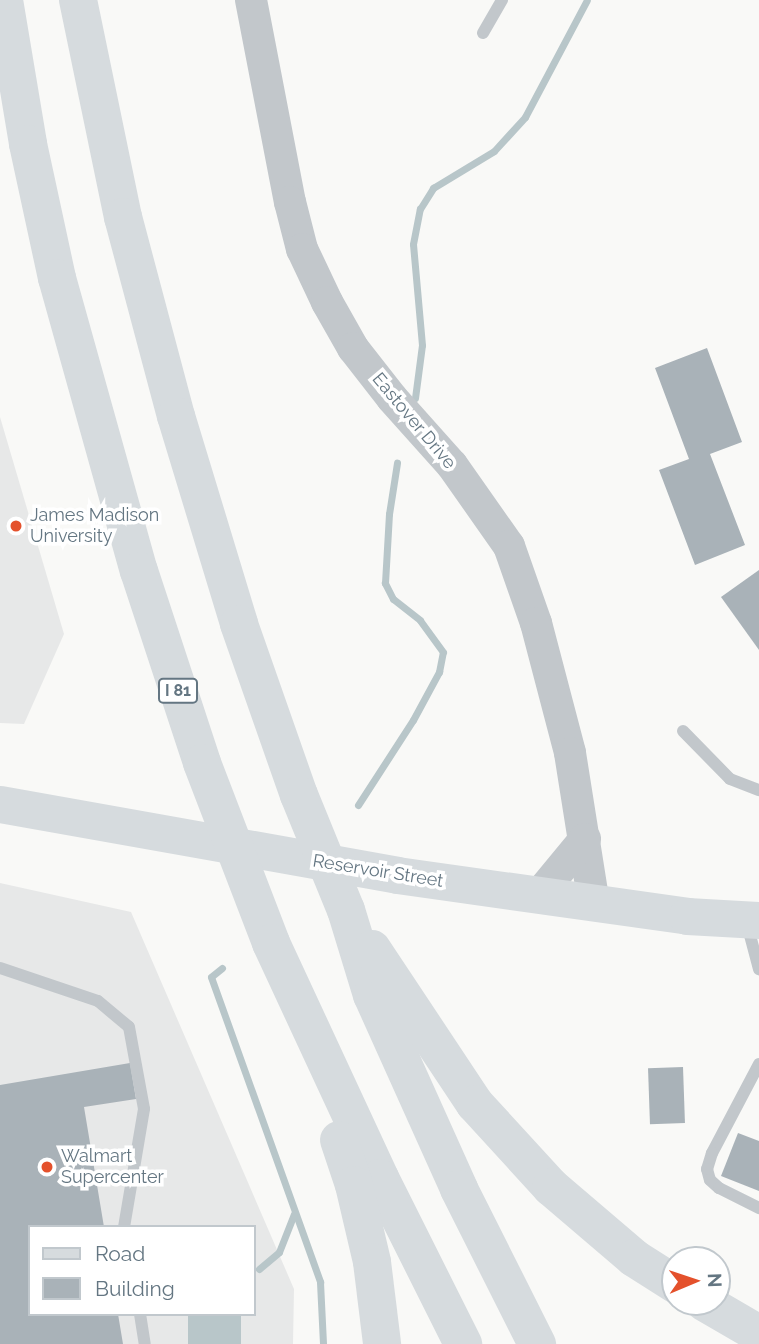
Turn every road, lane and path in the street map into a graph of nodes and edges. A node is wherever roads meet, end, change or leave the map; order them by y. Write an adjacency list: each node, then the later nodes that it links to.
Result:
1 (4, 0): 14 (highway, I 81)
2 (78, 0): 12 (highway)
3 (251, 0): 9 (street, Eastover Drive)
4 (502, 0): 5 (lane)
5 (483, 33)
6 (683, 731): 7 (lane)
7 (759, 790)
8 (0, 804): 10 (main road, Reservoir Street)
9 (585, 839): 10 (street); 11 (street, Eastover Drive)
10 (538, 896): 11 (main road, Reservoir Street)
11 (594, 904): 13 (main road, Reservoir Street)
12 (346, 910): 20 (highway); 27 (highway)
13 (752, 920): 16 (lane)
14 (271, 943): 25 (highway); 26 (highway, I 81)
15 (0, 968): 19 (lane)
16 (759, 969)
17 (759, 1064): 18 (lane)
18 (759, 1208)
19 (124, 1225)
20 (661, 1275)
21 (140, 1316): 24 (lane)
22 (728, 1316): 23 (highway)
23 (759, 1334)
24 (145, 1344)
25 (382, 1344)
26 (463, 1344)
27 (537, 1344)

